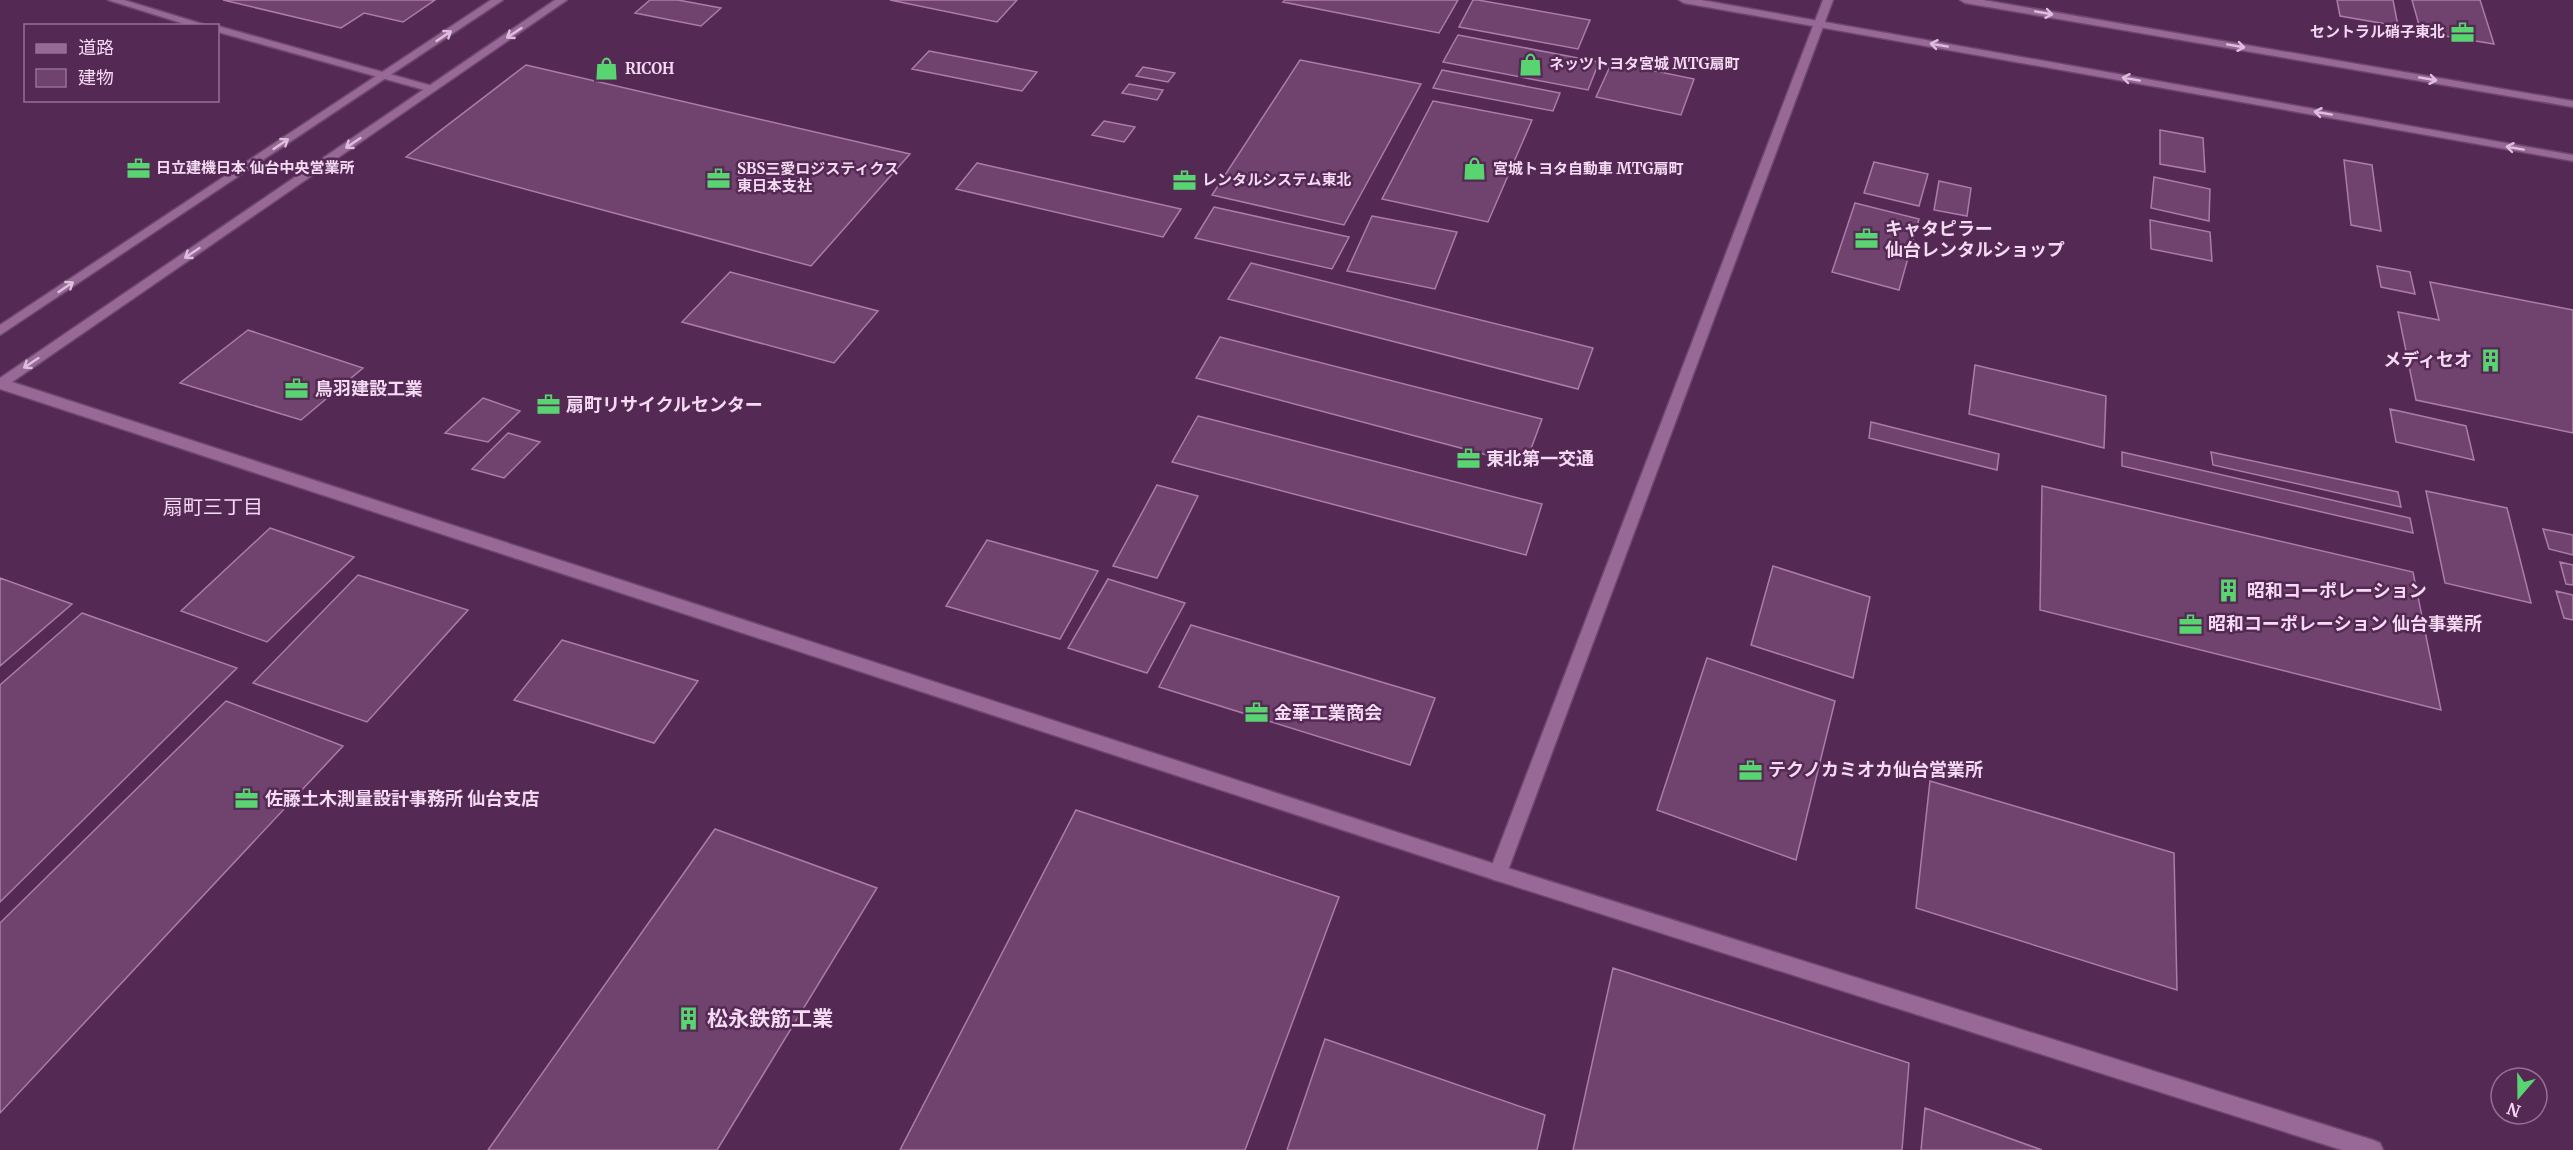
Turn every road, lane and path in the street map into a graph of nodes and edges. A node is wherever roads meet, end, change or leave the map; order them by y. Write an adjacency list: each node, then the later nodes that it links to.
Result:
1 (113, 0): 7 (street)
2 (498, 0): 10 (street, one-way to 2)
3 (562, 0): 11 (street, one-way to 11)
4 (1684, 0): 8 (street)
5 (1828, 0): 8 (street)
6 (1965, 0): 12 (street, one-way to 12)
7 (197, 24)
8 (1819, 24): 13 (street, one-way to 8); 16 (street)
9 (219, 29): 10 (street)
10 (384, 76): 11 (street); 14 (street, one-way to 10)
11 (432, 89): 15 (street, one-way to 15)
12 (2573, 104)
13 (2573, 158)
14 (0, 331)
15 (0, 383): 16 (street)
16 (1498, 873): 17 (street)
17 (2373, 1150)

